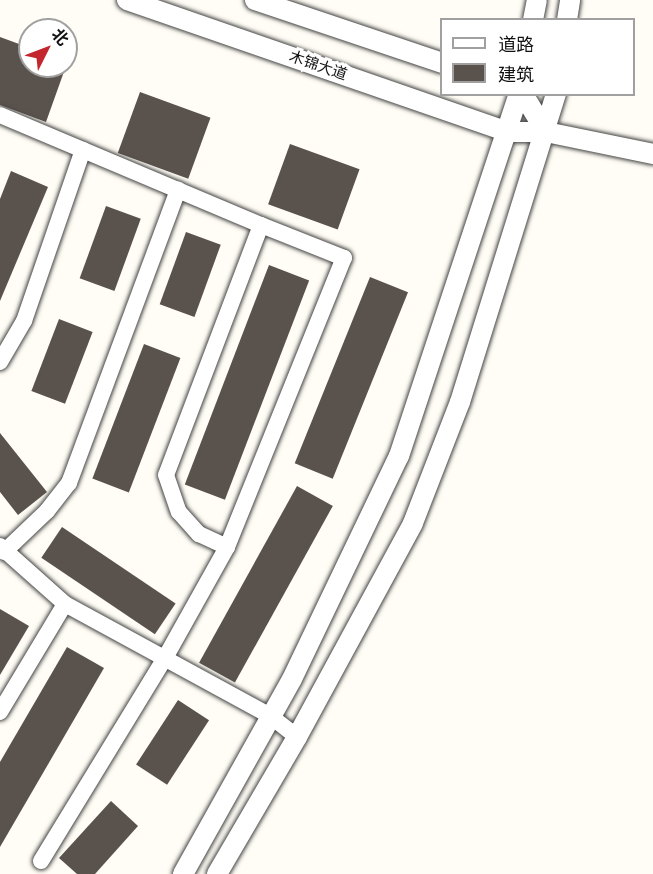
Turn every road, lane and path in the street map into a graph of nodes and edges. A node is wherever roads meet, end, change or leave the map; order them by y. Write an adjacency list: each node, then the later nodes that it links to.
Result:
1 (127, 0): 12 (street, 木锦大道)
2 (255, 0): 7 (street)
3 (537, 0): 5 (street)
4 (570, 0): 6 (street)
5 (533, 18)
6 (567, 18)
7 (440, 63)
8 (520, 96): 12 (street)
9 (522, 96): 13 (street)
10 (555, 96): 13 (street)
11 (0, 115): 14 (street)
12 (508, 132): 13 (street, 木锦大道); 24 (street)
13 (546, 132): 15 (street, 木锦大道); 25 (street)
14 (83, 150): 16 (street); 18 (street)
15 (653, 154)
16 (178, 190): 17 (street); 20 (street)
17 (261, 225): 19 (street); 19 (street)
18 (0, 362)
19 (227, 547): 22 (street)
20 (1, 552): 21 (street)
21 (65, 604): 22 (street); 23 (street)
22 (165, 658): 24 (street); 26 (street)
23 (0, 712)
24 (269, 715): 25 (street); 27 (street)
25 (297, 737): 28 (street)
26 (41, 861)
27 (183, 874)
28 (217, 874)

